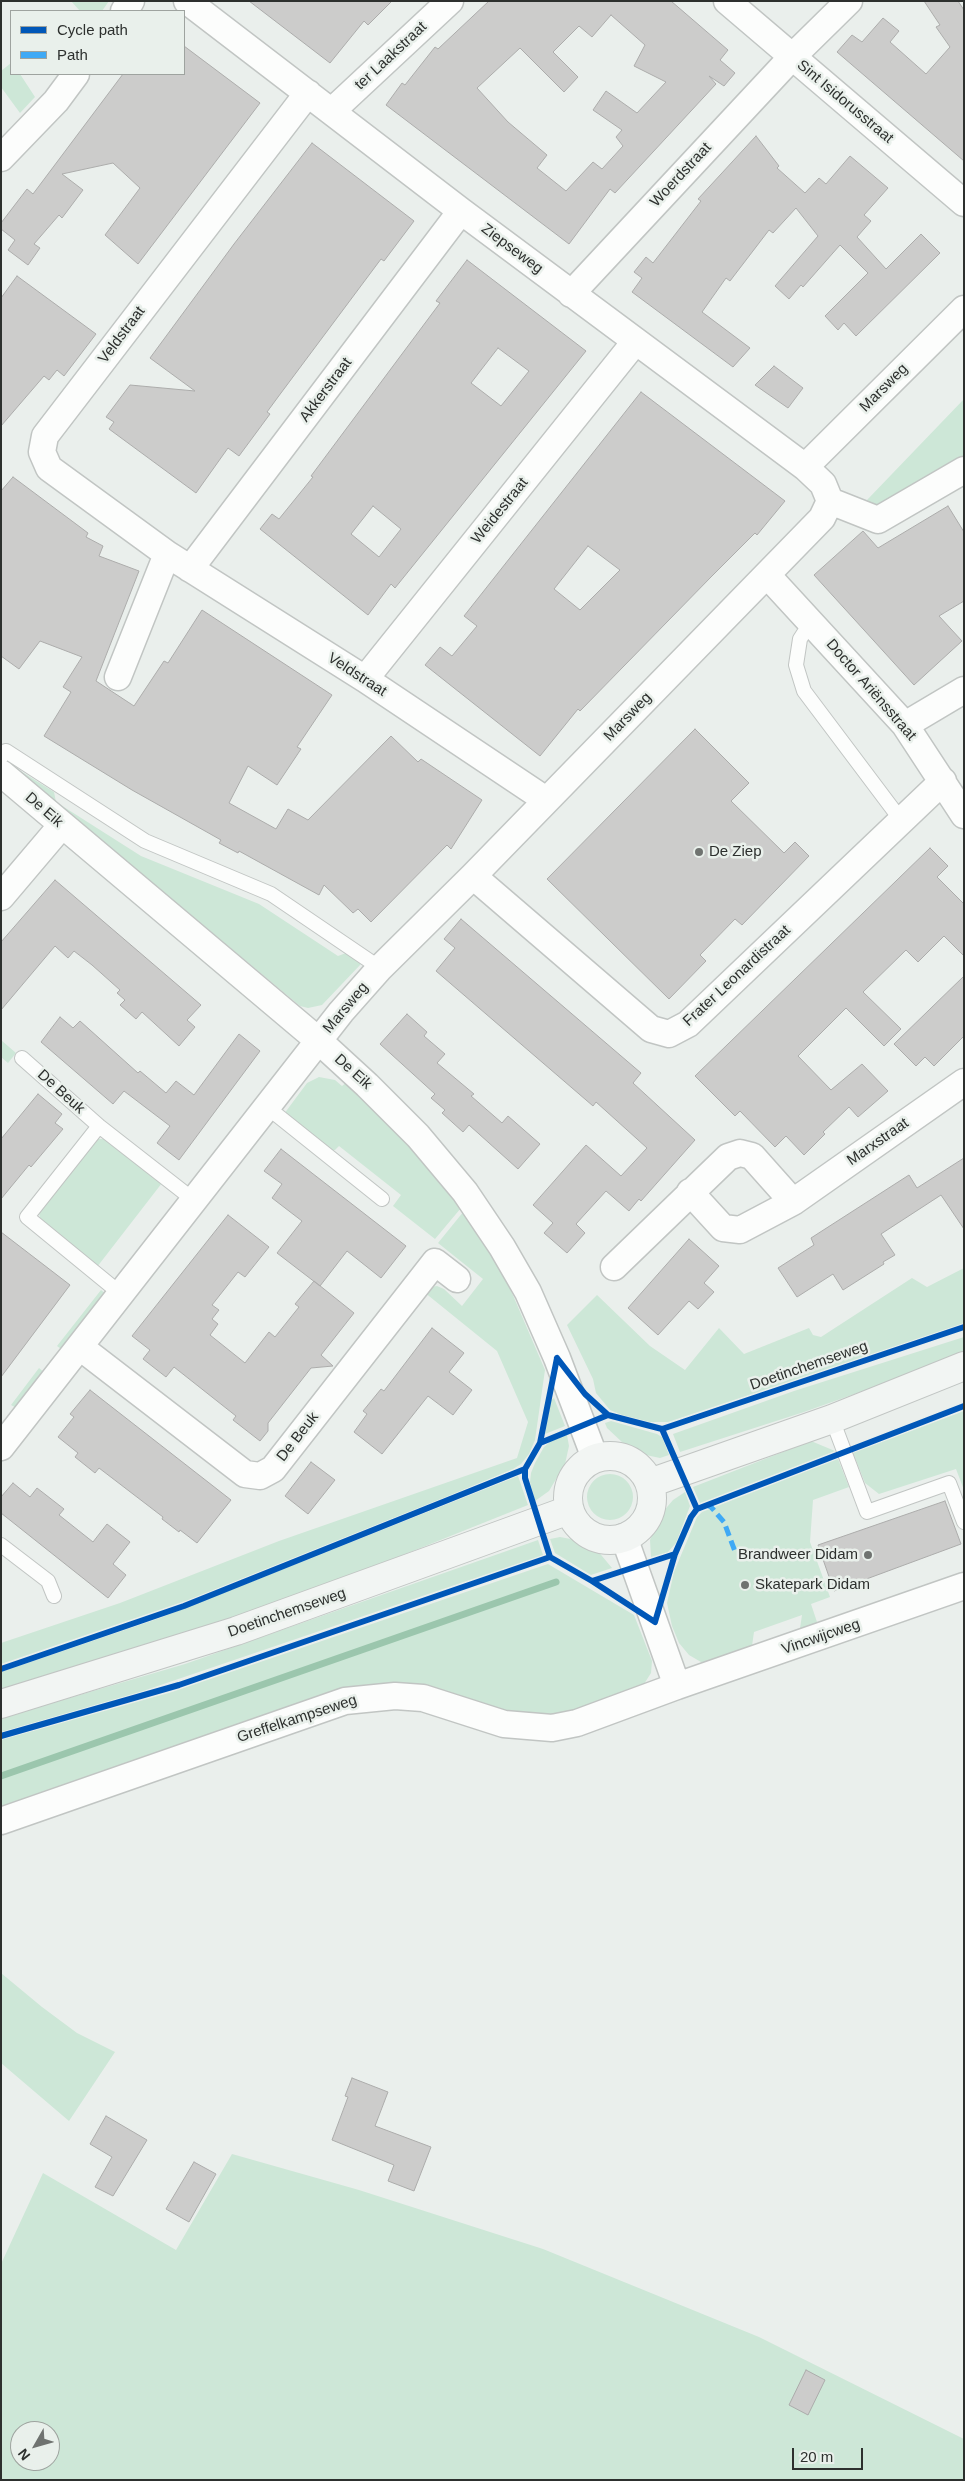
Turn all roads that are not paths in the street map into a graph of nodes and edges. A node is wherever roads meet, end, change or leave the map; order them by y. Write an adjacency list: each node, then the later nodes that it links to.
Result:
1 (187, 1): 7 (street, Ziepseweg)
2 (450, 1): 8 (street, ter Laakstraat)
3 (727, 1): 5 (street, Sint Isidorusstraat)
4 (849, 1): 5 (street, Woerdstraat)
5 (792, 57): 10 (street, Sint Isidorusstraat); 12 (street, Woerdstraat)
6 (75, 75): 9 (street)
7 (308, 92): 8 (street, Ziepseweg); 18 (street, Veldstraat)
8 (332, 111): 11 (street, Ziepseweg)
9 (1, 158)
10 (964, 203)
11 (461, 211): 12 (street, Ziepseweg); 19 (street, Akkerstraat)
12 (571, 294): 14 (street, Ziepseweg)
13 (964, 309): 15 (street, Marsweg)
14 (635, 342): 15 (street, Ziepseweg); 23 (street, Weidestraat)
15 (805, 467): 17 (street, Ziepseweg)
16 (964, 470): 17 (street)
17 (830, 501): 20 (street, Marsweg)
18 (167, 554): 19 (street, Veldstraat); 22 (street)
19 (190, 569): 23 (street, Veldstraat)
20 (767, 575): 21 (street, Doctor Ariënsstraat); 29 (street, Marsweg)
21 (811, 622): 25 (street, Doctor Ariënsstraat); 31 (lane)
22 (118, 677)
23 (365, 679): 29 (street, Veldstraat)
24 (964, 690): 25 (street)
25 (905, 725): 28 (street, Doctor Ariënsstraat)
26 (1, 757): 35 (lane, De Eik)
27 (1, 773): 32 (street, De Eik)
28 (943, 781): 30 (street, Doctor Ariënsstraat); 31 (street, Frater Leonardistraat)
29 (546, 800): 33 (street, Marsweg)
30 (964, 815)
31 (901, 820): 33 (street, Frater Leonardistraat)
32 (62, 825): 34 (street); 36 (street, De Eik)
33 (473, 876): 35 (street, Marsweg)
34 (1, 897)
35 (380, 968): 36 (street, Marsweg)
36 (319, 1041): 39 (street); 52 (street, De Eik)
37 (22, 1058): 40 (lane, De Beuk)
38 (964, 1082): 44 (street, Marxstraat)
39 (267, 1107): 42 (lane); 43 (street)
40 (99, 1126): 43 (lane, De Beuk); 47 (lane)
41 (690, 1192): 44 (street, Marxstraat); 44 (street); 45 (street)
42 (382, 1199)
43 (195, 1200): 47 (street)
44 (793, 1202)
45 (614, 1267)
46 (456, 1279): 48 (street, De Beuk)
47 (121, 1294): 48 (street)
48 (80, 1347): 51 (street)
49 (964, 1366): 50 (main road)
50 (832, 1419): 53 (main road); 55 (lane)
51 (1, 1447)
52 (595, 1458): 53 (main road); 54 (main road)
53 (650, 1483): 56 (main road)
54 (569, 1510): 56 (main road); 61 (main road, Doetinchemseweg)
55 (964, 1522)
56 (624, 1537): 60 (street)
57 (1, 1545): 59 (lane)
58 (964, 1586): 60 (street, Vincwijcweg)
59 (54, 1596)
60 (677, 1686): 62 (street, Greffelkampseweg)
61 (1, 1704)
62 (1, 1821)

